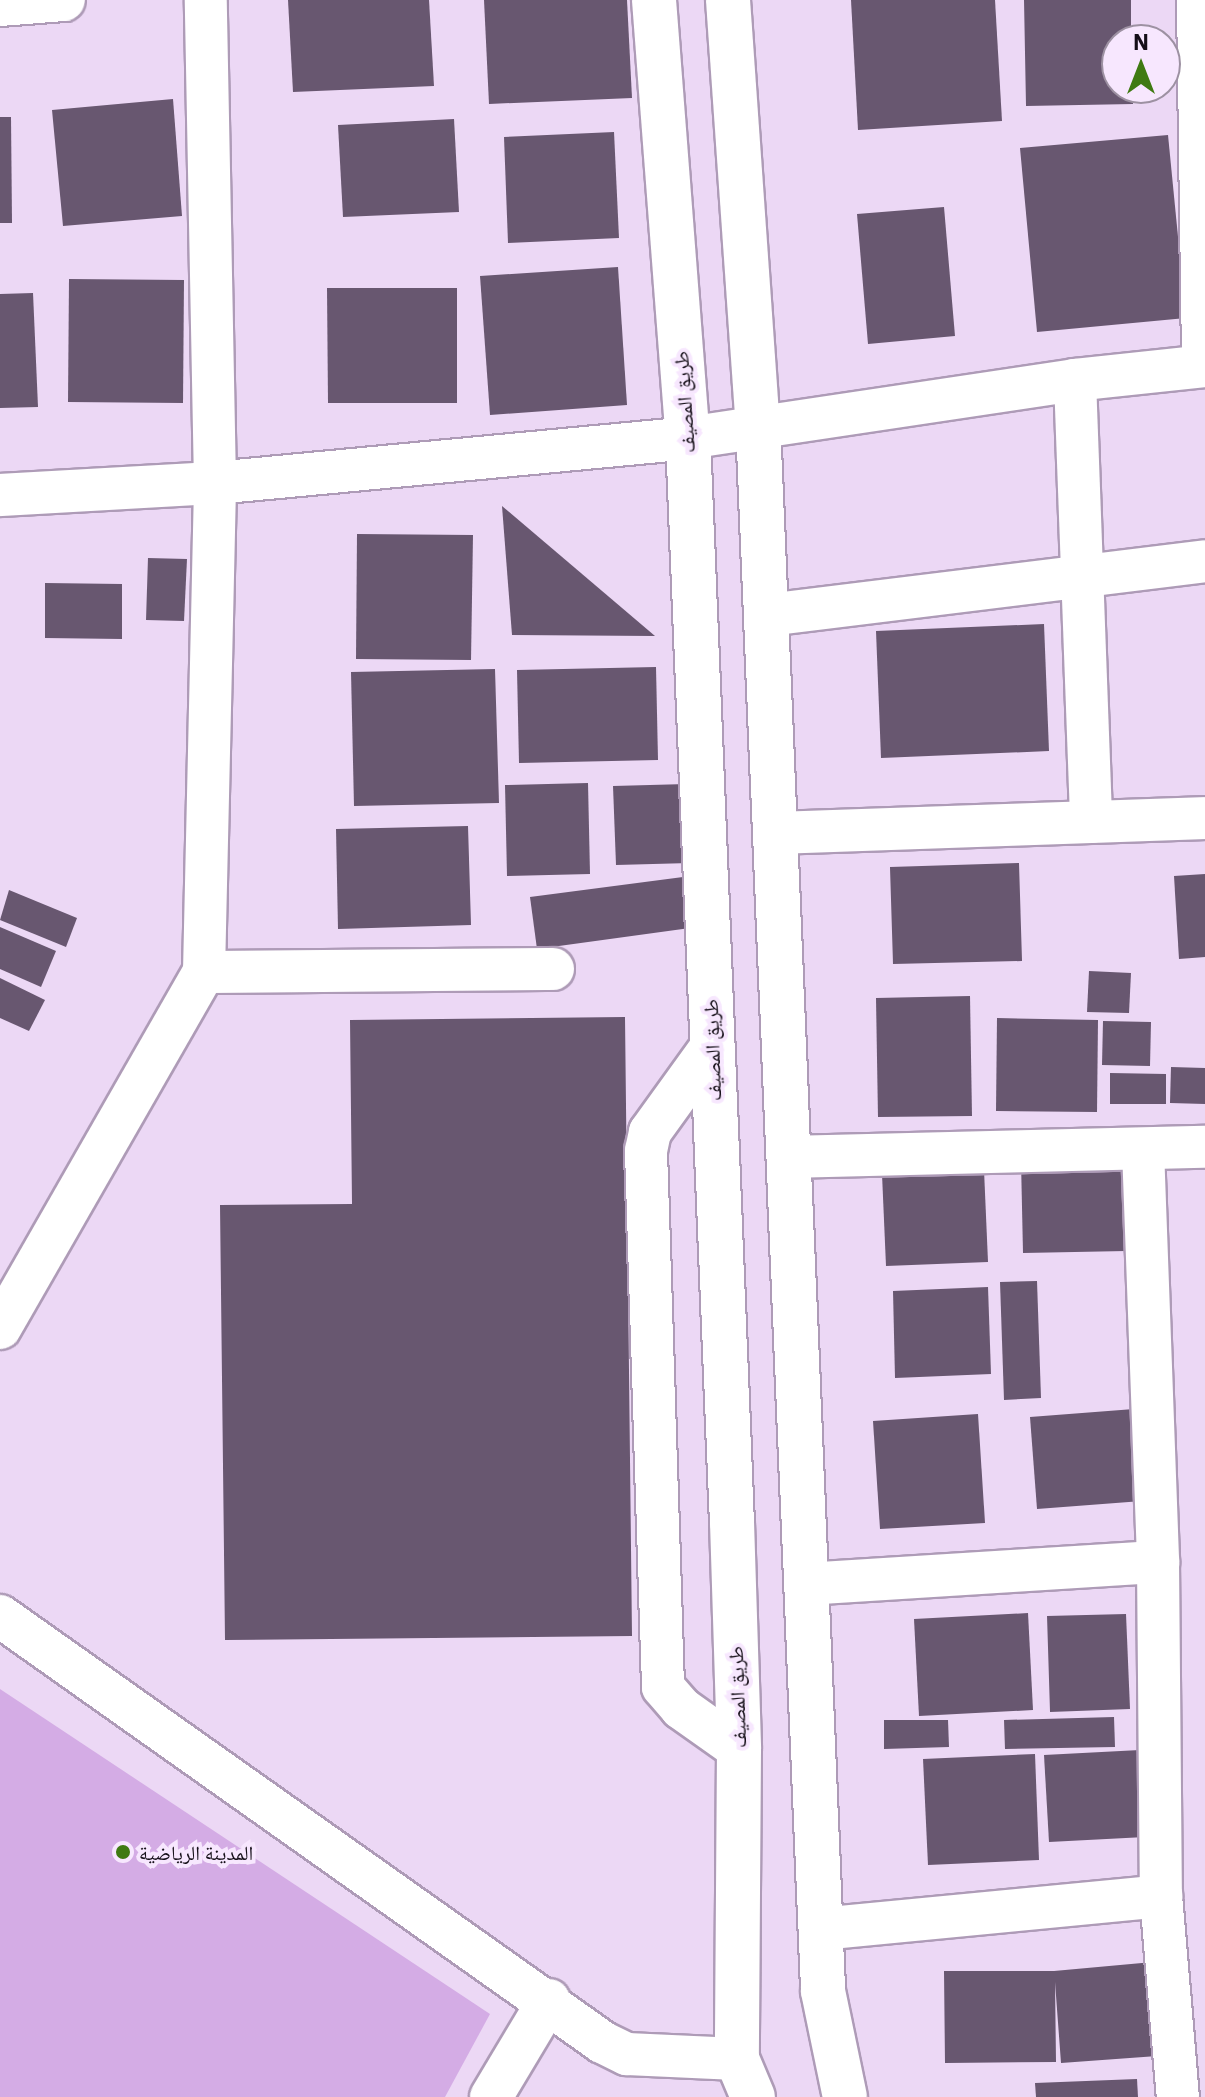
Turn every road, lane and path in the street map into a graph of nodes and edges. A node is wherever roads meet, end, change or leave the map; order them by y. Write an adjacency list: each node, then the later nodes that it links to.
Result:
1 (64, 0): 6 (street)
2 (206, 0): 11 (street)
3 (654, 0): 10 (main road, طريق المصيف)
4 (728, 0): 9 (main road)
5 (1198, 0): 7 (street)
6 (0, 5)
7 (1204, 366): 8 (street)
8 (1075, 380): 9 (street); 14 (street)
9 (758, 424): 10 (street); 15 (main road)
10 (688, 438): 11 (street); 21 (main road, طريق المصيف)
11 (215, 483): 12 (street); 20 (street)
12 (0, 495)
13 (1205, 561): 14 (street)
14 (1083, 574): 15 (street); 17 (street)
15 (767, 615): 18 (main road)
16 (1205, 818): 17 (street)
17 (1091, 822): 18 (street)
18 (775, 833): 24 (main road)
19 (553, 969): 20 (street)
20 (204, 972): 25 (street)
21 (712, 1046): 29 (main road, طريق المصيف); 29 (street)
22 (1205, 1147): 23 (street)
23 (1143, 1149): 24 (street); 26 (street)
24 (788, 1157): 27 (main road)
25 (0, 1328)
26 (1158, 1562): 27 (street); 30 (street)
27 (806, 1584): 31 (main road)
28 (0, 1616): 32 (street)
29 (739, 1749): 33 (main road, طريق المصيف)
30 (1161, 1896): 31 (street); 36 (street)
31 (820, 1929): 35 (main road)
32 (549, 2000): 33 (street); 34 (street)
33 (745, 2078)
34 (491, 2097)
35 (845, 2097)
36 (1178, 2097)

